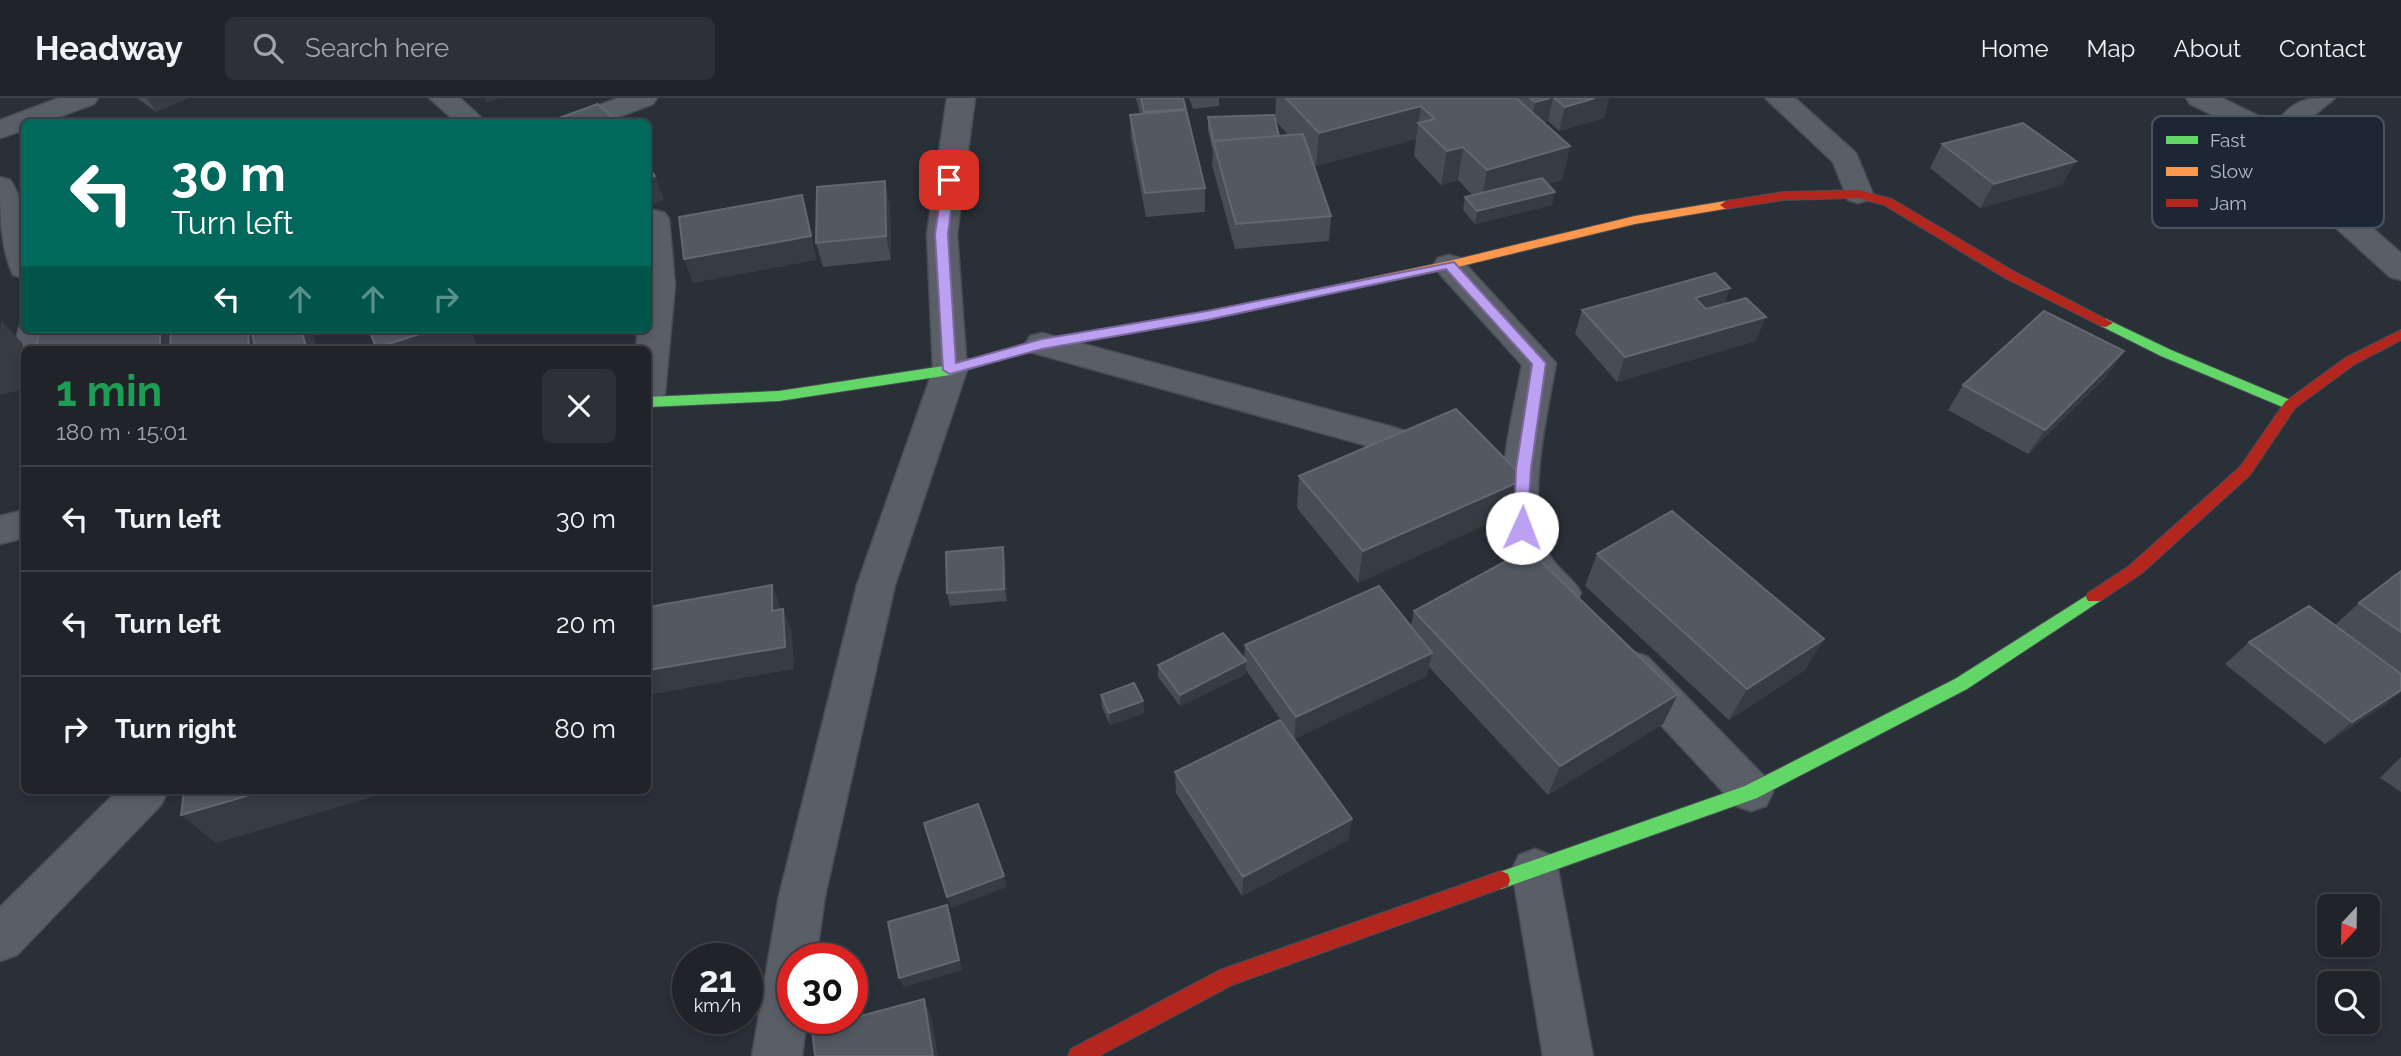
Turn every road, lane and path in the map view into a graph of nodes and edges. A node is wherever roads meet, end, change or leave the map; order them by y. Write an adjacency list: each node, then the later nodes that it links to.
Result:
1 (84, 98): 10 (street)
2 (443, 98): 11 (street)
3 (643, 98): 12 (street)
4 (961, 98): 25 (street)
5 (1779, 98): 16 (street)
6 (2200, 98): 8 (street)
7 (2320, 98): 9 (street)
8 (2237, 116)
9 (2296, 116)
10 (29, 119)
11 (468, 119)
12 (589, 119)
13 (21, 122): 14 (street)
14 (0, 130)
15 (0, 186): 19 (street)
16 (1858, 194): 20 (street); 27 (street)
17 (654, 219): 24 (street)
18 (2354, 228): 21 (street)
19 (21, 258)
20 (1449, 265): 23 (street); 29 (street)
21 (2401, 270)
22 (2401, 334): 27 (street)
23 (1042, 344): 25 (street); 28 (street)
24 (651, 364)
25 (950, 370): 26 (street); 35 (street)
26 (651, 402)
27 (2290, 405): 31 (street)
28 (1393, 440)
29 (1581, 613)
30 (1609, 643): 31 (street)
31 (1751, 792): 33 (street)
32 (143, 794): 34 (street)
33 (1535, 870): 36 (street); 37 (street)
34 (0, 939)
35 (777, 1056)
36 (1078, 1056)
37 (1568, 1056)

